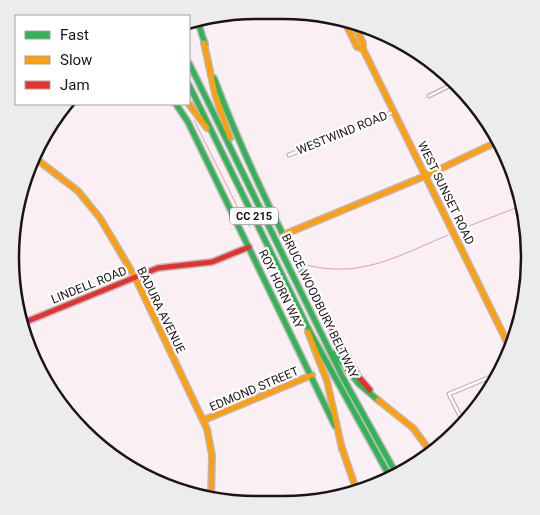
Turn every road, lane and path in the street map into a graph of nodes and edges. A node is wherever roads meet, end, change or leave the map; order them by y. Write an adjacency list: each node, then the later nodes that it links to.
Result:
1 (199, 26): 4 (main road)
2 (347, 28): 5 (main road, WEST SUNSET ROAD)
3 (356, 30): 5 (main road, WEST SUNSET ROAD)
4 (204, 42): 18 (main road); 19 (main road)
5 (363, 50): 12 (main road, WEST SUNSET ROAD)
6 (190, 66): 18 (main road, BRUCE WOODBURY BELTWAY / CC 215)
7 (448, 86): 9 (street)
8 (190, 87): 13 (main road, BRUCE WOODBURY BELTWAY / CC 215)
9 (429, 96)
10 (177, 105): 20 (main road, ROY HORN WAY)
11 (189, 105): 13 (main road)
12 (394, 111): 15 (street, WESTWIND ROAD); 17 (main road, WEST SUNSET ROAD)
13 (214, 135): 22 (main road, BRUCE WOODBURY BELTWAY / CC 215)
14 (492, 144): 17 (main road)
15 (289, 155)
16 (39, 161): 21 (main road, BADURA AVENUE)
17 (425, 176): 19 (main road); 25 (main road, WEST SUNSET ROAD)
18 (249, 186): 24 (main road, BRUCE WOODBURY BELTWAY / CC 215)
19 (283, 235): 28 (main road)
20 (249, 247): 21 (main road, LINDELL ROAD); 26 (main road, ROY HORN WAY)
21 (135, 277): 23 (main road, LINDELL ROAD); 30 (main road, BADURA AVENUE)
22 (294, 297): 32 (main road); 34 (main road, BRUCE WOODBURY BELTWAY / CC 215)
23 (27, 320)
24 (321, 332): 28 (main road); 33 (main road, BRUCE WOODBURY BELTWAY / CC 215)
25 (507, 340)
26 (312, 376): 30 (main road, EDMOND STREET); 32 (main road, ROY HORN WAY)
27 (489, 378): 29 (street)
28 (379, 401): 31 (main road)
29 (460, 417)
30 (204, 420): 36 (main road, BADURA AVENUE)
31 (428, 447)
32 (342, 449): 35 (main road, ROY HORN WAY)
33 (394, 469)
34 (387, 472)
35 (354, 485)
36 (211, 492)

